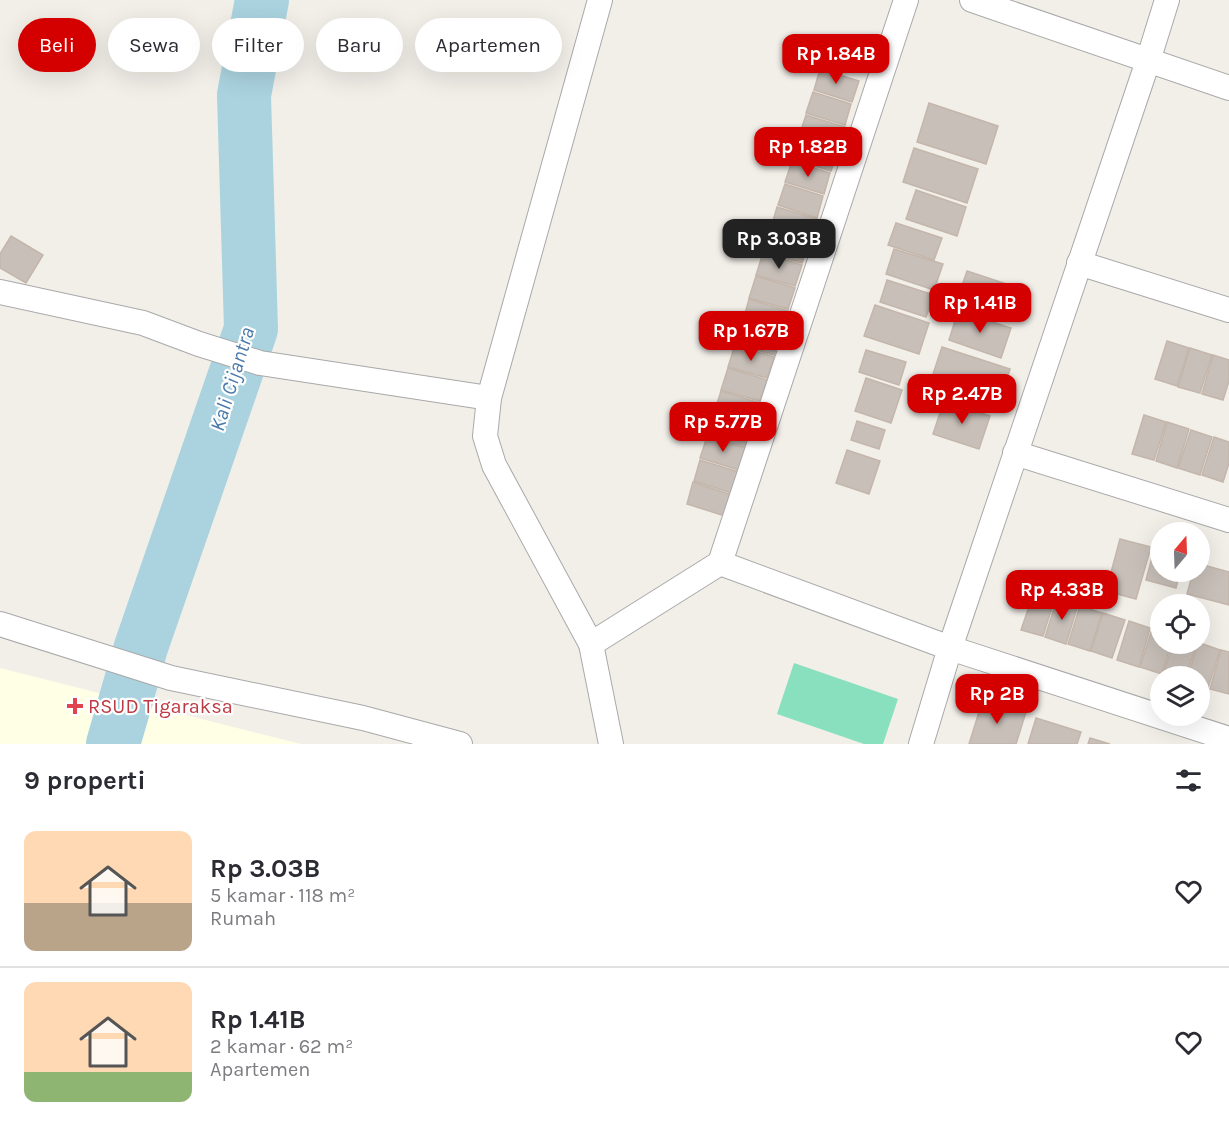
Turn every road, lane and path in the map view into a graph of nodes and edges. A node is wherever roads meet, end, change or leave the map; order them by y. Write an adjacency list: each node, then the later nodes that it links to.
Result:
1 (600, 0): 10 (street)
2 (906, 0): 13 (street)
3 (972, 0): 5 (street)
4 (1167, 0): 5 (street)
5 (1148, 61): 6 (street); 7 (street)
6 (1229, 88)
7 (1078, 264): 9 (street); 11 (street)
8 (0, 292): 10 (street)
9 (1229, 310)
10 (489, 398): 15 (street)
11 (1015, 453): 12 (street); 16 (street)
12 (1229, 520)
13 (720, 563): 15 (street); 16 (street)
14 (0, 624): 18 (street)
15 (591, 644): 19 (street)
16 (950, 648): 17 (street); 20 (street)
17 (1229, 739)
18 (460, 744)
19 (611, 744)
20 (921, 744)

